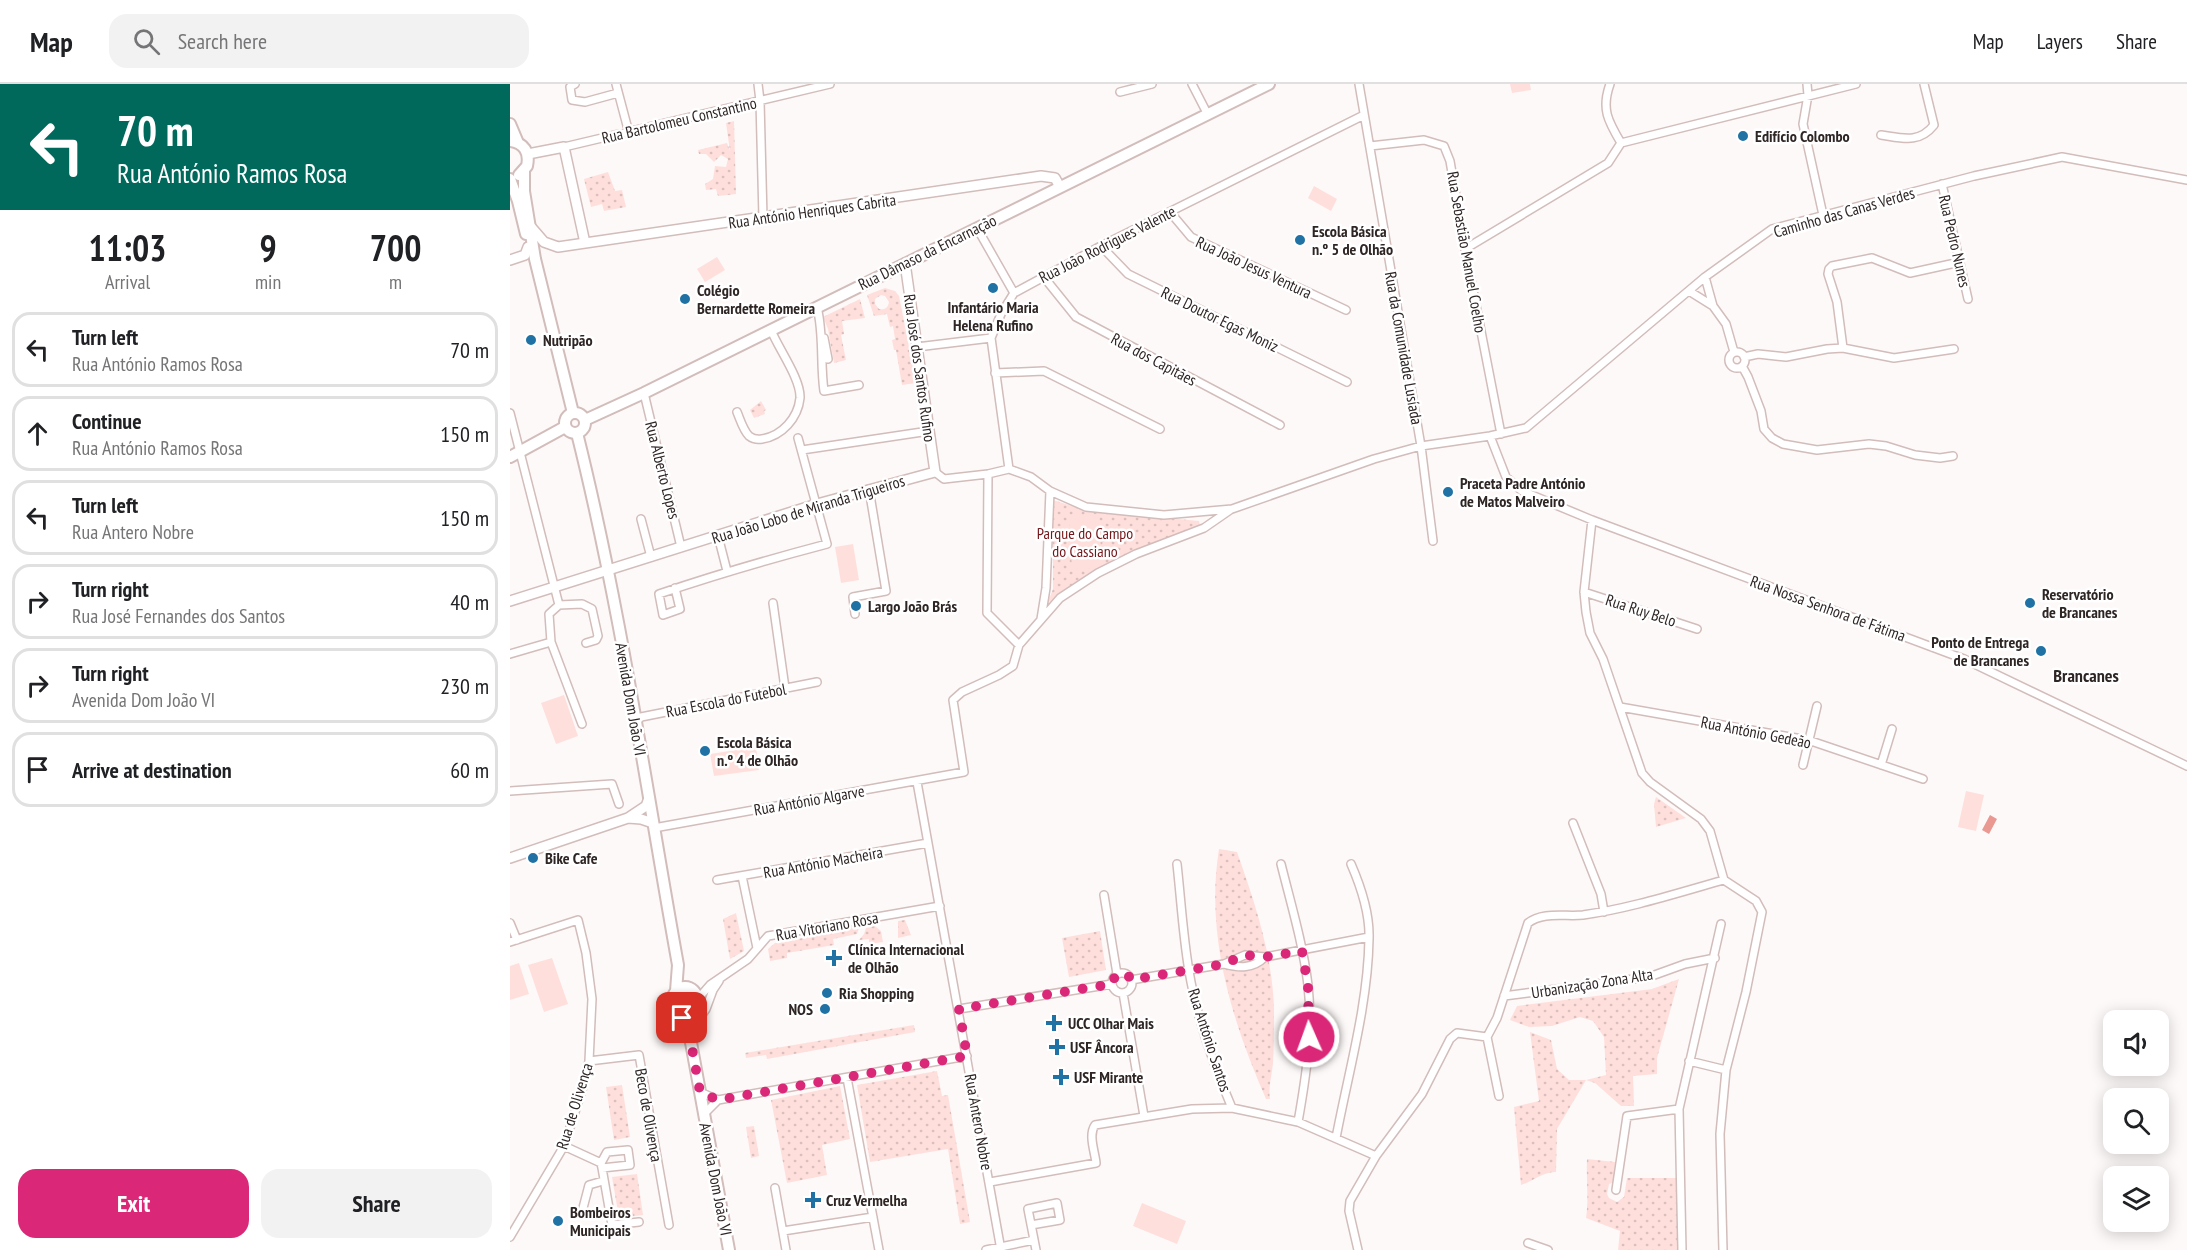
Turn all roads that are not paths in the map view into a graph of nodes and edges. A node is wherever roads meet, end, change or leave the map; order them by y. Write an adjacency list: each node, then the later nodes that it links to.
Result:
1 (575, 84): 14 (street)
2 (616, 84): 14 (street)
3 (758, 84): 16 (street)
4 (830, 84): 16 (street, Rua Bartolomeu Constantino)
5 (1152, 84): 13 (street)
6 (1192, 84): 17 (street)
7 (1269, 84): 17 (main road, Rua Dâmaso da Encarnação)
8 (1359, 84): 18 (street, Rua da Comunidade Lusíada)
9 (1610, 84): 23 (street)
10 (1807, 84): 15 (street)
11 (1856, 84): 15 (street)
12 (1924, 84): 21 (street)
13 (1120, 92)
14 (618, 93): 20 (street)
15 (1808, 95): 23 (street); 33 (street)
16 (760, 101): 20 (street, Rua Bartolomeu Constantino); 34 (street)
17 (1208, 115): 31 (main road, Rua Dâmaso da Encarnação)
18 (1364, 115): 24 (street, Rua da Comunidade Lusíada); 32 (street, Rua João Rodrigues Valente)
19 (510, 124): 22 (main road)
20 (629, 133): 25 (street, Rua Bartolomeu Constantino)
21 (1881, 135)
22 (514, 142): 26 (main road)
23 (1621, 143): 40 (street)
24 (1370, 146): 40 (street, Rua Sebastião Manuel Coelho); 79 (street, Rua da Comunidade Lusíada)
25 (564, 147): 26 (street, Rua Bartolomeu Constantino); 37 (street)
26 (528, 154): 27 (main road)
27 (524, 171): 28 (main road); 35 (main road)
28 (510, 178): 38 (main road)
29 (2187, 180): 30 (street, Caminho das Canas Verdes)
30 (1942, 184): 33 (street, Caminho das Canas Verdes); 43 (street, Rua Pedro Nunes)
31 (1060, 187): 34 (street, Rua António Henriques Cabrita); 36 (main road, Rua Dâmaso da Encarnação)
32 (1170, 212): 39 (street, Rua João Rodrigues Valente); 52 (street, Rua João Jesus Ventura)
33 (1823, 215): 46 (street, Caminho das Canas Verdes)
34 (763, 218): 37 (street, Rua António Henriques Cabrita)
35 (531, 227): 37 (street, Rua António Henriques Cabrita); 41 (main road)
36 (977, 228): 44 (main road, Rua Dâmaso da Encarnação); 48 (street)
37 (585, 243)
38 (528, 246): 41 (main road); 42 (street)
39 (1101, 246): 45 (street, Rua João Rodrigues Valente); 64 (street, Rua Doutor Egas Moniz)
40 (1465, 249): 76 (street, Rua Sebastião Manuel Coelho)
41 (535, 259): 69 (main road)
42 (510, 260)
43 (1960, 262): 49 (street, Rua Pedro Nunes); 57 (street)
44 (905, 263): 51 (main road, Rua Dâmaso da Encarnação); 56 (street, Rua José dos Santos Rufino)
45 (1043, 276): 48 (street, Rua João Rodrigues Valente); 71 (street, Rua dos Capitães)
46 (1706, 277): 47 (street, Caminho das Canas Verdes); 50 (street)
47 (1689, 291): 50 (street); 76 (street, Caminho das Canas Verdes)
48 (1014, 293): 55 (street, Rua João Rodrigues Valente)
49 (1968, 298)
50 (1713, 306): 59 (street)
51 (818, 307): 53 (main road, Rua Dâmaso da Encarnação); 54 (street)
52 (1346, 310)
53 (771, 330): 66 (main road, Rua Dâmaso da Encarnação); 67 (street)
54 (820, 330): 61 (street); 65 (street)
55 (991, 338): 56 (street); 63 (street, Rua João Rodrigues Valente)
56 (917, 347): 74 (street, Rua José dos Santos Rufino)
57 (1843, 348): 58 (street); 60 (street)
58 (1954, 349)
59 (1734, 352): 60 (street); 62 (street)
60 (1744, 357): 62 (street)
61 (828, 358)
62 (1742, 366): 82 (street)
63 (995, 373): 73 (street); 83 (street, Rua João Rodrigues Valente)
64 (1347, 382)
65 (858, 385)
66 (644, 393): 70 (main road, Rua Dâmaso da Encarnação); 94 (street, Rua Alberto Lopes)
67 (737, 412)
68 (510, 413): 81 (street)
69 (573, 413): 70 (main road); 72 (main road)
70 (585, 420): 75 (main road)
71 (1280, 425)
72 (565, 427): 75 (main road); 81 (main road)
73 (1160, 429)
74 (929, 430): 80 (street); 84 (street, Rua José dos Santos Rufino)
75 (577, 433): 96 (main road, Avenida Dom João VI)
76 (1502, 434): 77 (street, Caminho das Canas Verdes)
77 (1490, 436): 79 (street, Caminho das Canas Verdes); 91 (street, Rua Nossa Senhora de Fátima)
78 (798, 438): 80 (street)
79 (1421, 446): 89 (street, Caminho das Canas Verdes); 93 (street, Rua da Comunidade Lusíada)
80 (802, 450): 88 (street)
81 (515, 454): 98 (street)
82 (1953, 456)
83 (1009, 469): 85 (street, Rua João Lobo de Miranda Trigueiros); 87 (street)
84 (935, 472): 85 (street, Rua João Lobo de Miranda Trigueiros); 86 (street, Rua João Lobo de Miranda Trigueiros)
85 (988, 474): 109 (street)
86 (869, 489): 88 (street, Rua João Lobo de Miranda Trigueiros); 104 (street)
87 (1050, 491): 89 (street); 105 (street)
88 (817, 504): 92 (street, Rua João Lobo de Miranda Trigueiros); 97 (street)
89 (1232, 509): 105 (street)
90 (641, 519): 95 (street)
91 (1592, 520): 100 (street); 121 (street, Rua Nossa Senhora de Fátima)
92 (718, 536): 94 (street, Rua João Lobo de Miranda Trigueiros); 97 (street)
93 (1433, 541)
94 (681, 547): 95 (street, Rua João Lobo de Miranda Trigueiros)
95 (651, 557): 96 (street, Rua João Lobo de Miranda Trigueiros)
96 (608, 571): 98 (street, Rua João Lobo de Miranda Trigueiros); 115 (main road, Avenida Dom João VI)
97 (727, 571): 99 (street)
98 (554, 588): 101 (street, Rua João Lobo de Miranda Trigueiros); 103 (street)
99 (675, 588)
100 (1584, 592): 106 (street, Rua Ruy Belo); 114 (street)
101 (510, 601)
102 (773, 603): 112 (street)
103 (559, 605): 107 (street); 108 (street)
104 (855, 614)
105 (1041, 619): 109 (street)
106 (1697, 629)
107 (552, 642): 110 (street); 116 (street)
108 (586, 644)
109 (1019, 645): 123 (street, Rua António Algarve)
110 (510, 654)
111 (817, 682): 112 (street, Rua Escola do Futebol)
112 (785, 688): 115 (street, Rua Escola do Futebol)
113 (1817, 706): 118 (street)
114 (1620, 707): 118 (street, Rua António Gedeão); 137 (street)
115 (636, 718): 125 (main road, Avenida Dom João VI)
116 (582, 724)
117 (1892, 729): 120 (street)
118 (1809, 740): 119 (street); 120 (street, Rua António Gedeão)
119 (1803, 765)
120 (1881, 765): 122 (street, Rua António Gedeão)
121 (2187, 766)
122 (1923, 779)
123 (917, 782): 129 (street, Rua António Algarve); 130 (street, Rua Antero Nobre)
124 (510, 791): 126 (street)
125 (649, 798): 127 (street); 129 (main road, Avenida Dom João VI)
126 (619, 804)
127 (628, 818): 129 (street); 131 (street)
128 (1573, 823): 140 (street)
129 (654, 826): 150 (main road, Avenida Dom João VI)
130 (928, 843): 135 (street, Rua António Macheira); 139 (street, Rua Antero Nobre)
131 (510, 858)
132 (1177, 864): 151 (street, Rua António Santos)
133 (1281, 864): 146 (street)
134 (1351, 864): 143 (street)
135 (742, 876): 136 (street, Rua António Macheira); 145 (street, Rua Vitoriano Rosa)
136 (717, 880)
137 (1724, 880): 140 (street); 168 (street)
138 (1104, 895): 152 (street)
139 (939, 906): 145 (street, Rua Vitoriano Rosa); 162 (street, Rua Antero Nobre)
140 (1604, 912): 159 (street)
141 (510, 923): 144 (street)
142 (1721, 924): 148 (street)
143 (1369, 937): 146 (street); 178 (street)
144 (514, 941): 166 (street, Rua de Olivença)
145 (757, 948): 153 (street)
146 (1302, 951): 147 (street); 177 (street)
147 (1265, 957): 149 (street); 149 (street)
148 (1715, 958): 159 (street, Urbanização Zona Alta); 167 (street)
149 (1224, 964): 151 (street)
150 (678, 965): 156 (main road, Avenida Dom João VI); 157 (main road, Avenida Dom João VI)
151 (1189, 970): 154 (street); 173 (street, Rua António Santos)
152 (1117, 974): 154 (street); 155 (street)
153 (720, 978): 160 (street); 163 (street)
154 (1131, 980): 158 (street)
155 (1112, 984): 158 (street); 162 (street)
156 (690, 988): 157 (main road); 160 (main road)
157 (676, 991): 161 (main road)
158 (1123, 993): 176 (street)
159 (1504, 996): 164 (street)
160 (696, 1003): 161 (main road); 163 (main road, Avenida Dom João VI)
161 (680, 1009): 163 (main road, Avenida Dom João VI)
162 (959, 1009): 165 (street, Rua Antero Nobre)
163 (691, 1034): 170 (main road, Avenida Dom João VI)
164 (1487, 1037): 171 (street); 180 (street)
165 (967, 1056): 169 (street); 182 (street, Rua Antero Nobre)
166 (589, 1061): 179 (street, Rua de Olivença); 188 (street, Beco de Olivença)
167 (1689, 1061): 168 (street); 174 (street)
168 (1726, 1070): 203 (street)
169 (847, 1078): 172 (street); 186 (street)
170 (700, 1092): 172 (street); 175 (main road, Avenida Dom João VI)
171 (1499, 1096)
172 (718, 1100): 175 (street)
173 (1232, 1108): 176 (street); 177 (street)
174 (1679, 1109): 184 (street); 202 (street)
175 (704, 1114): 195 (main road, Avenida Dom João VI)
176 (1144, 1116): 182 (street)
177 (1298, 1122): 178 (street)
178 (1335, 1138): 180 (street)
179 (564, 1146): 181 (street); 191 (street, Rua de Olivença)
180 (1376, 1156): 200 (street)
181 (603, 1180): 185 (street); 187 (street)
182 (990, 1182): 194 (street, Rua Antero Nobre)
183 (775, 1188): 190 (street)
184 (1616, 1190)
185 (583, 1208)
186 (873, 1217): 190 (street); 197 (street)
187 (639, 1222)
188 (669, 1225)
189 (1031, 1225): 189 (street); 192 (street)
190 (783, 1231): 196 (street)
191 (510, 1237)
192 (1034, 1240): 194 (street); 199 (street)
193 (1528, 1243): 201 (street)
194 (1001, 1249): 198 (street)
195 (729, 1250)
196 (786, 1250)
197 (879, 1250)
198 (986, 1250)
199 (1036, 1250)
200 (1358, 1250)
201 (1548, 1250)
202 (1682, 1250)
203 (1723, 1250)

